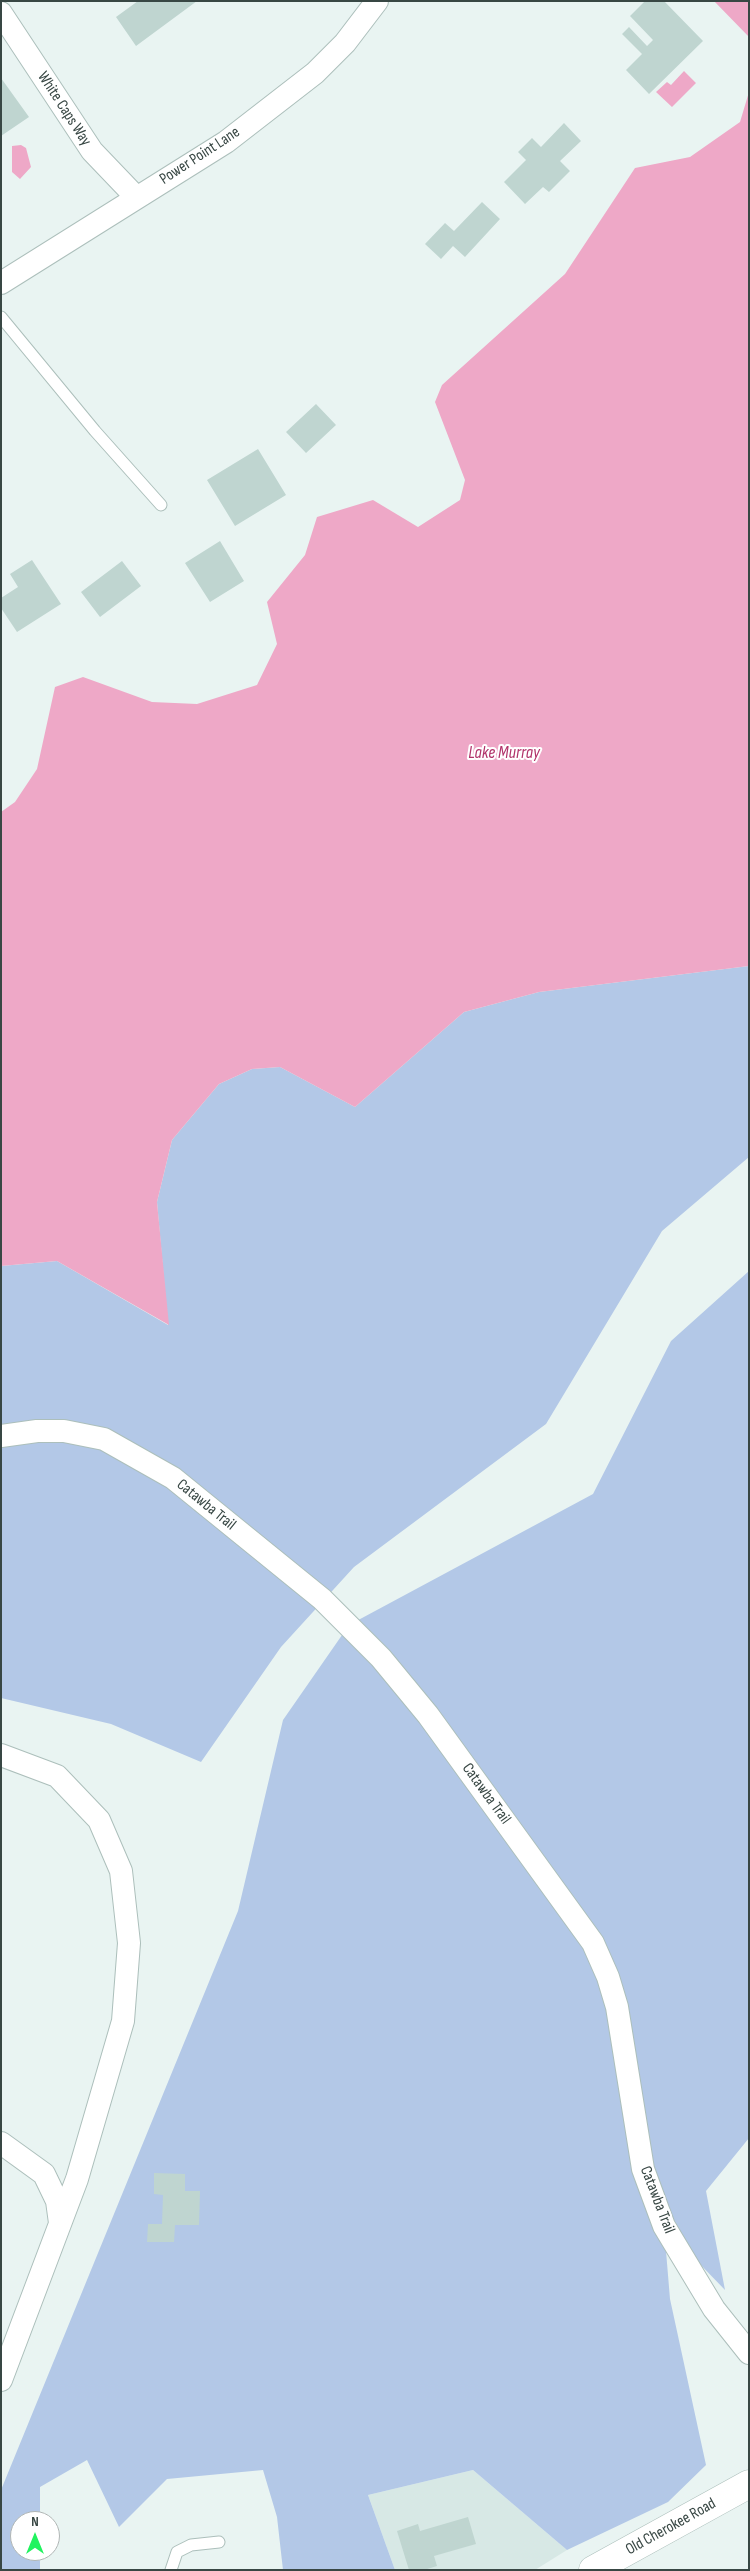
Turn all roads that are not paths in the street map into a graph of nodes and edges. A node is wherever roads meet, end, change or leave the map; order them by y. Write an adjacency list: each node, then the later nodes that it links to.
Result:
1 (377, 1): 3 (street, Power Point Lane)
2 (1, 13): 3 (street, White Caps Way)
3 (136, 198): 4 (street, Power Point Lane)
4 (1, 284)
5 (1, 317): 6 (lane)
6 (161, 505)
7 (1, 1436): 11 (street, Catawba Trail)
8 (1, 1756): 10 (street)
9 (1, 2143): 10 (street)
10 (60, 2223): 12 (street)
11 (749, 2353)
12 (1, 2380)
13 (749, 2484): 16 (street, Old Cherokee Road)
14 (219, 2542): 15 (lane)
15 (171, 2570)
16 (593, 2570)

